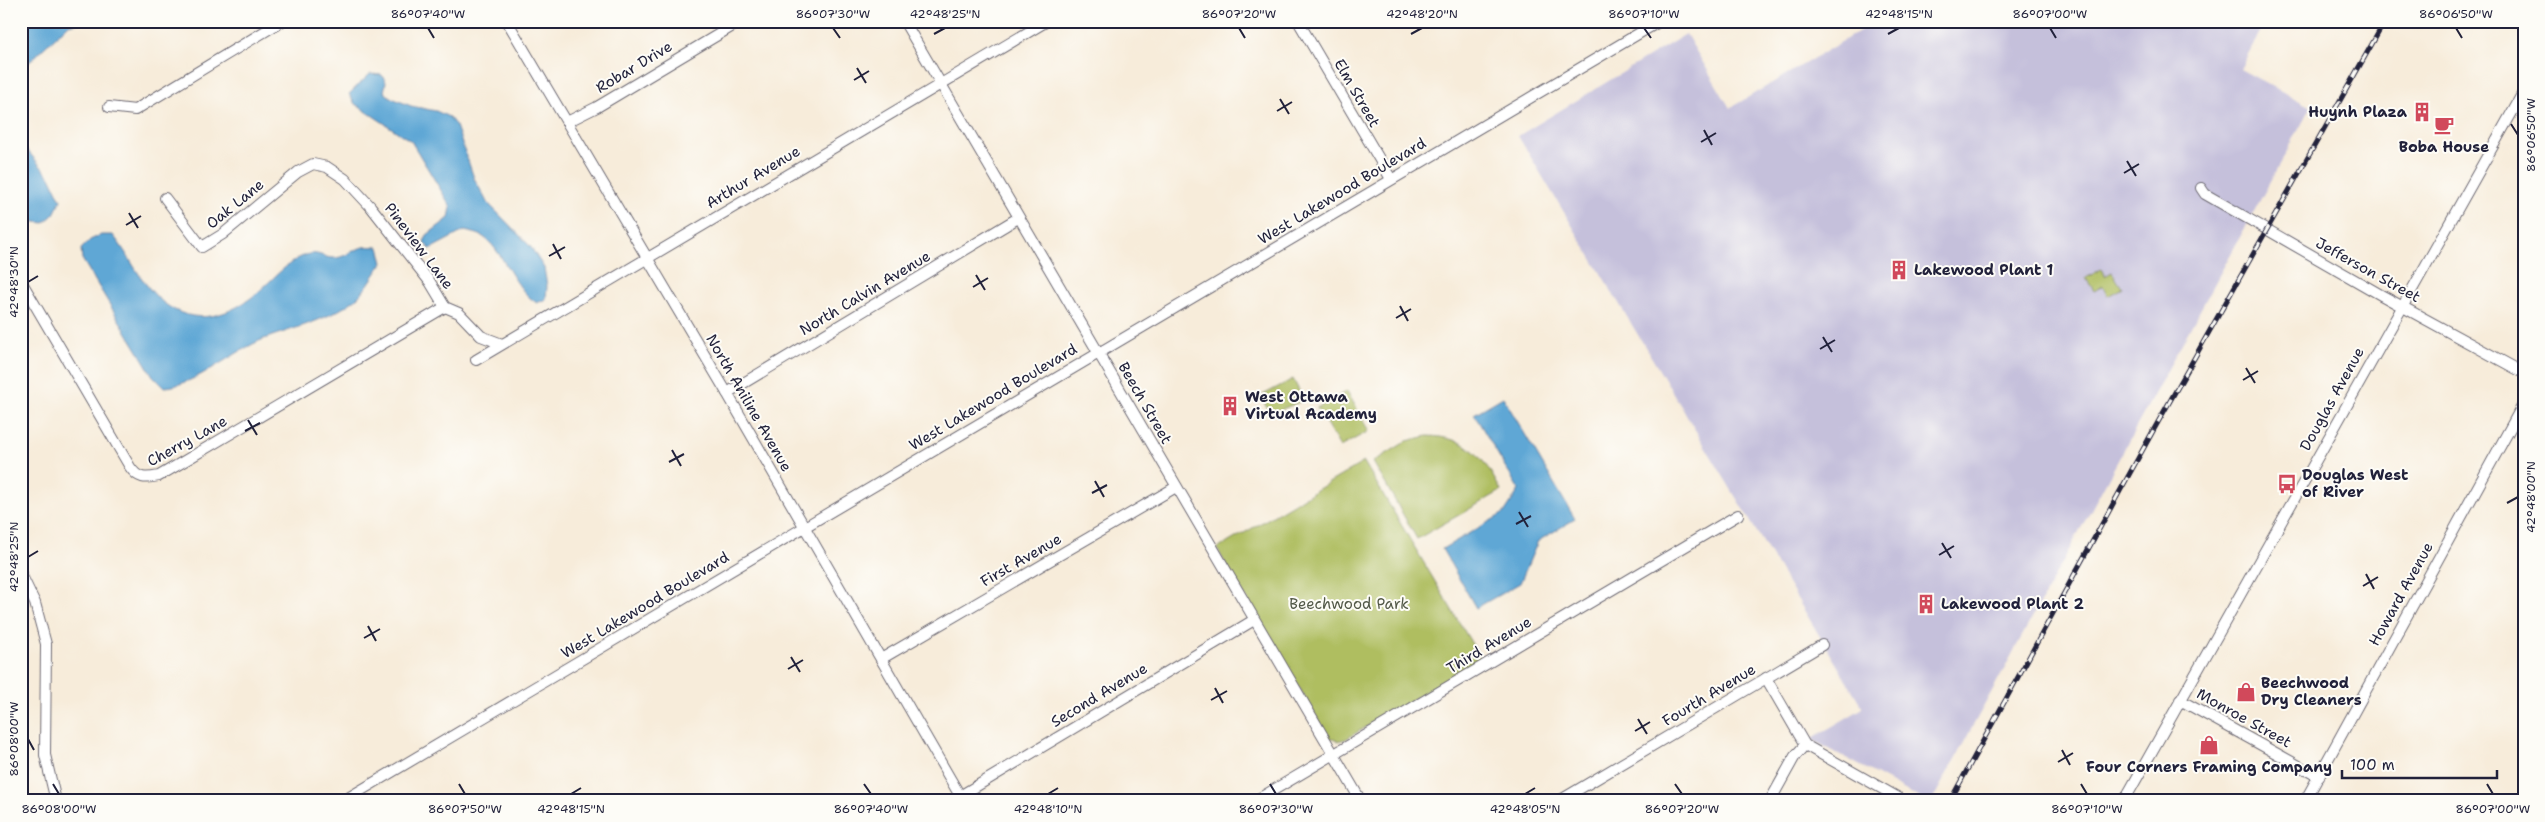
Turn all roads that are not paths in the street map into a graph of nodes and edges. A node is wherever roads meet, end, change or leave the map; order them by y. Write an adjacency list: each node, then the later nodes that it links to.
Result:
1 (282, 21): 10 (street)
2 (507, 21): 11 (street, North Aniline Avenue)
3 (742, 21): 11 (street, Robar Drive)
4 (904, 21): 8 (street, Beech Street)
5 (1047, 21): 8 (street, Arthur Avenue)
6 (1298, 21): 13 (street, Elm Street)
7 (1660, 21): 13 (street, West Lakewood Boulevard)
8 (941, 84): 16 (street, Beech Street); 17 (street, Arthur Avenue)
9 (2524, 90): 19 (street, Douglas Avenue)
10 (109, 108)
11 (566, 122): 17 (street, North Aniline Avenue)
12 (313, 164): 15 (street, Oak Lane); 20 (street, Pineview Lane)
13 (1391, 179): 22 (street, West Lakewood Boulevard)
14 (2201, 188): 19 (street, Jefferson Street)
15 (165, 198)
16 (1018, 218): 22 (street, Beech Street); 25 (street, North Calvin Avenue)
17 (647, 257): 21 (street, Arthur Avenue); 25 (street, North Aniline Avenue)
18 (21, 281): 20 (street, Cherry Lane)
19 (2402, 306): 24 (street, Jefferson Street); 35 (street, Douglas Avenue)
20 (445, 307): 21 (street, Pineview Lane)
21 (502, 344): 23 (street, Arthur Avenue)
22 (1098, 352): 27 (street, Beech Street); 29 (street, West Lakewood Boulevard)
23 (476, 360)
24 (2524, 373)
25 (727, 393): 29 (street, North Aniline Avenue)
26 (2524, 403): 38 (street, Howard Avenue)
27 (1176, 487): 31 (street, Beech Street); 33 (street, First Avenue)
28 (1738, 515): 37 (street, Third Avenue)
29 (805, 528): 33 (street, North Aniline Avenue); 41 (street, West Lakewood Boulevard)
30 (21, 574): 40 (street)
31 (1254, 620): 37 (street, Beech Street); 39 (street, Second Avenue)
32 (1822, 645): 34 (street, Fourth Avenue)
33 (881, 659): 39 (street, North Aniline Avenue)
34 (1766, 678): 36 (street); 44 (street, Fourth Avenue)
35 (2180, 700): 38 (street, Monroe Street); 47 (street, Douglas Avenue)
36 (1805, 745): 45 (street); 46 (street)
37 (1332, 755): 42 (street, Third Avenue); 43 (street, Beech Street)
38 (2319, 777): 48 (street, Howard Avenue)
39 (962, 798)
40 (56, 801)
41 (342, 801)
42 (1255, 801)
43 (1361, 801)
44 (1559, 801)
45 (1770, 801)
46 (1904, 801)
47 (2124, 801)
48 (2305, 801)

